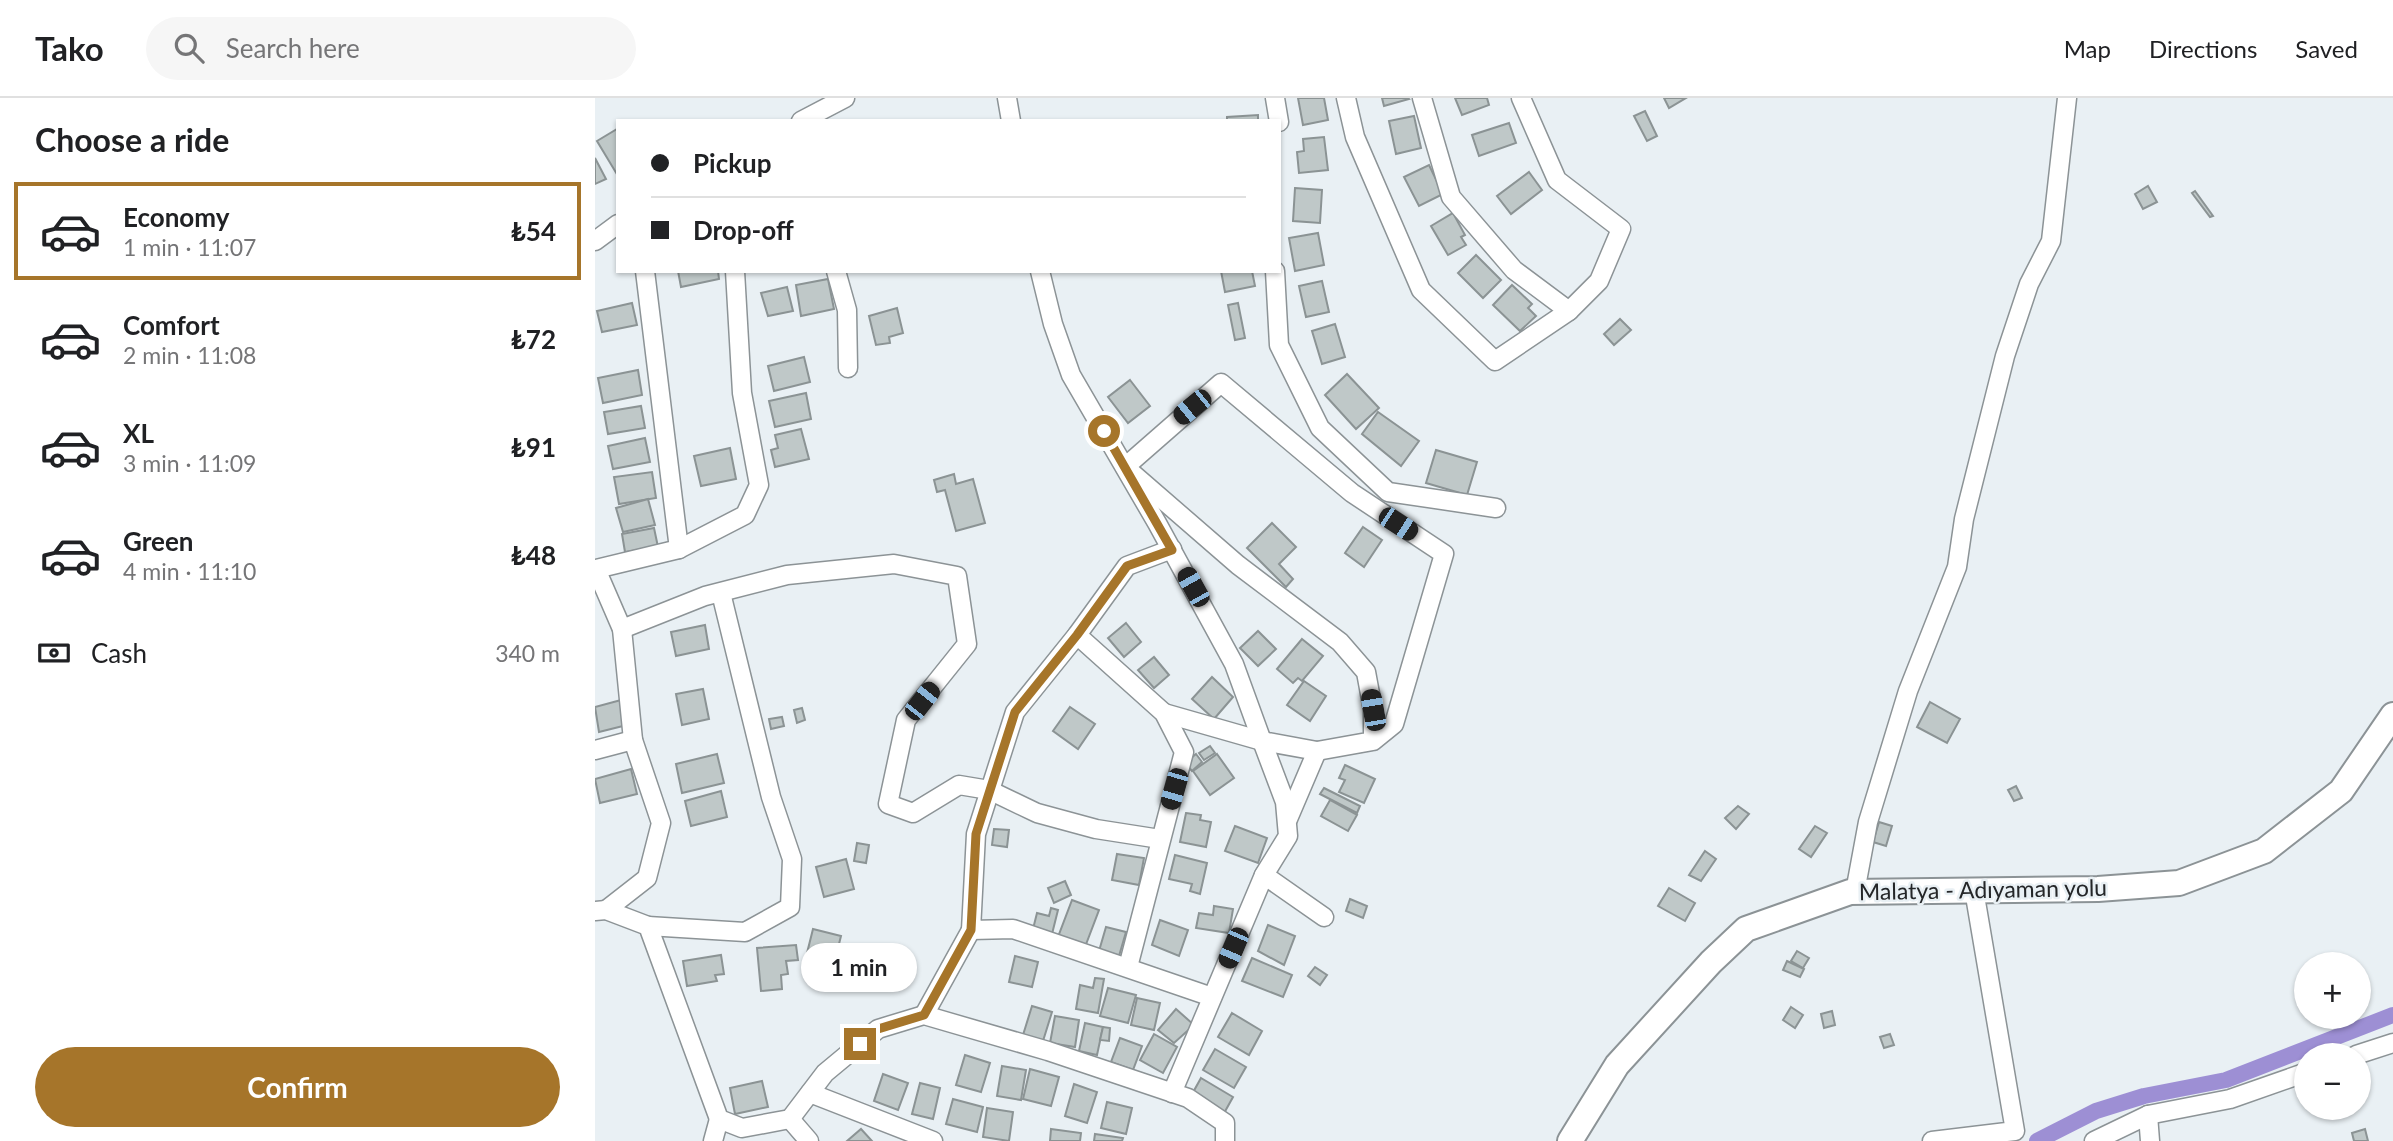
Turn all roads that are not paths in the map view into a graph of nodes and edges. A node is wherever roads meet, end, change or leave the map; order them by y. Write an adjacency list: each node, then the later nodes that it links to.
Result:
1 (845, 98): 8 (street)
2 (1007, 98): 9 (street)
3 (1275, 98): 10 (street)
4 (1346, 98): 18 (street)
5 (1422, 98): 18 (street)
6 (1521, 98): 18 (street)
7 (2067, 98): 40 (street)
8 (805, 119)
9 (1010, 119)
10 (1278, 119)
11 (616, 225): 12 (street)
12 (595, 241)
13 (645, 273): 22 (street)
14 (735, 273): 22 (street)
15 (837, 273): 19 (street)
16 (1040, 273): 20 (street)
17 (1275, 273): 21 (street)
18 (1569, 311)
19 (848, 368)
20 (1125, 467): 23 (street); 32 (street); 32 (street)
21 (1496, 508)
22 (679, 549): 24 (street)
23 (1172, 550): 27 (street); 31 (street)
24 (595, 566): 26 (street)
25 (721, 593): 26 (street); 35 (street); 43 (street)
26 (622, 629): 30 (street)
27 (1077, 635): 28 (street); 35 (street)
28 (1164, 713): 31 (street); 37 (street)
29 (2393, 715): 39 (main road, Malatya - Adıyaman yolu)
30 (633, 740): 33 (street); 41 (street)
31 (1262, 741): 34 (street); 36 (street)
32 (1373, 741): 34 (street)
33 (595, 750)
34 (1317, 751): 36 (street)
35 (989, 790): 37 (street); 44 (street)
36 (1287, 822): 38 (street)
37 (1160, 839): 45 (street)
38 (1264, 875): 42 (street); 46 (street)
39 (1974, 890): 40 (main road, Malatya - Adıyaman yolu); 62 (street)
40 (1855, 892): 61 (main road, Malatya - Adıyaman yolu)
41 (600, 910): 43 (street)
42 (1324, 917)
43 (648, 926): 54 (street)
44 (971, 930): 45 (street); 47 (street)
45 (1128, 967): 46 (street)
46 (1212, 997): 52 (street)
47 (924, 1015): 51 (street); 52 (street)
48 (2393, 1042): 49 (street)
49 (2371, 1050)
50 (2294, 1077): 53 (street)
51 (810, 1093): 55 (street); 59 (street)
52 (1172, 1093): 60 (street)
53 (2148, 1115): 63 (street); 64 (street)
54 (719, 1119): 55 (street); 56 (street)
55 (790, 1119): 57 (street); 58 (street)
56 (713, 1141)
57 (789, 1141)
58 (809, 1141)
59 (933, 1141)
60 (1225, 1141)
61 (1570, 1141)
62 (1933, 1141)
63 (2094, 1141)
64 (2150, 1141)

